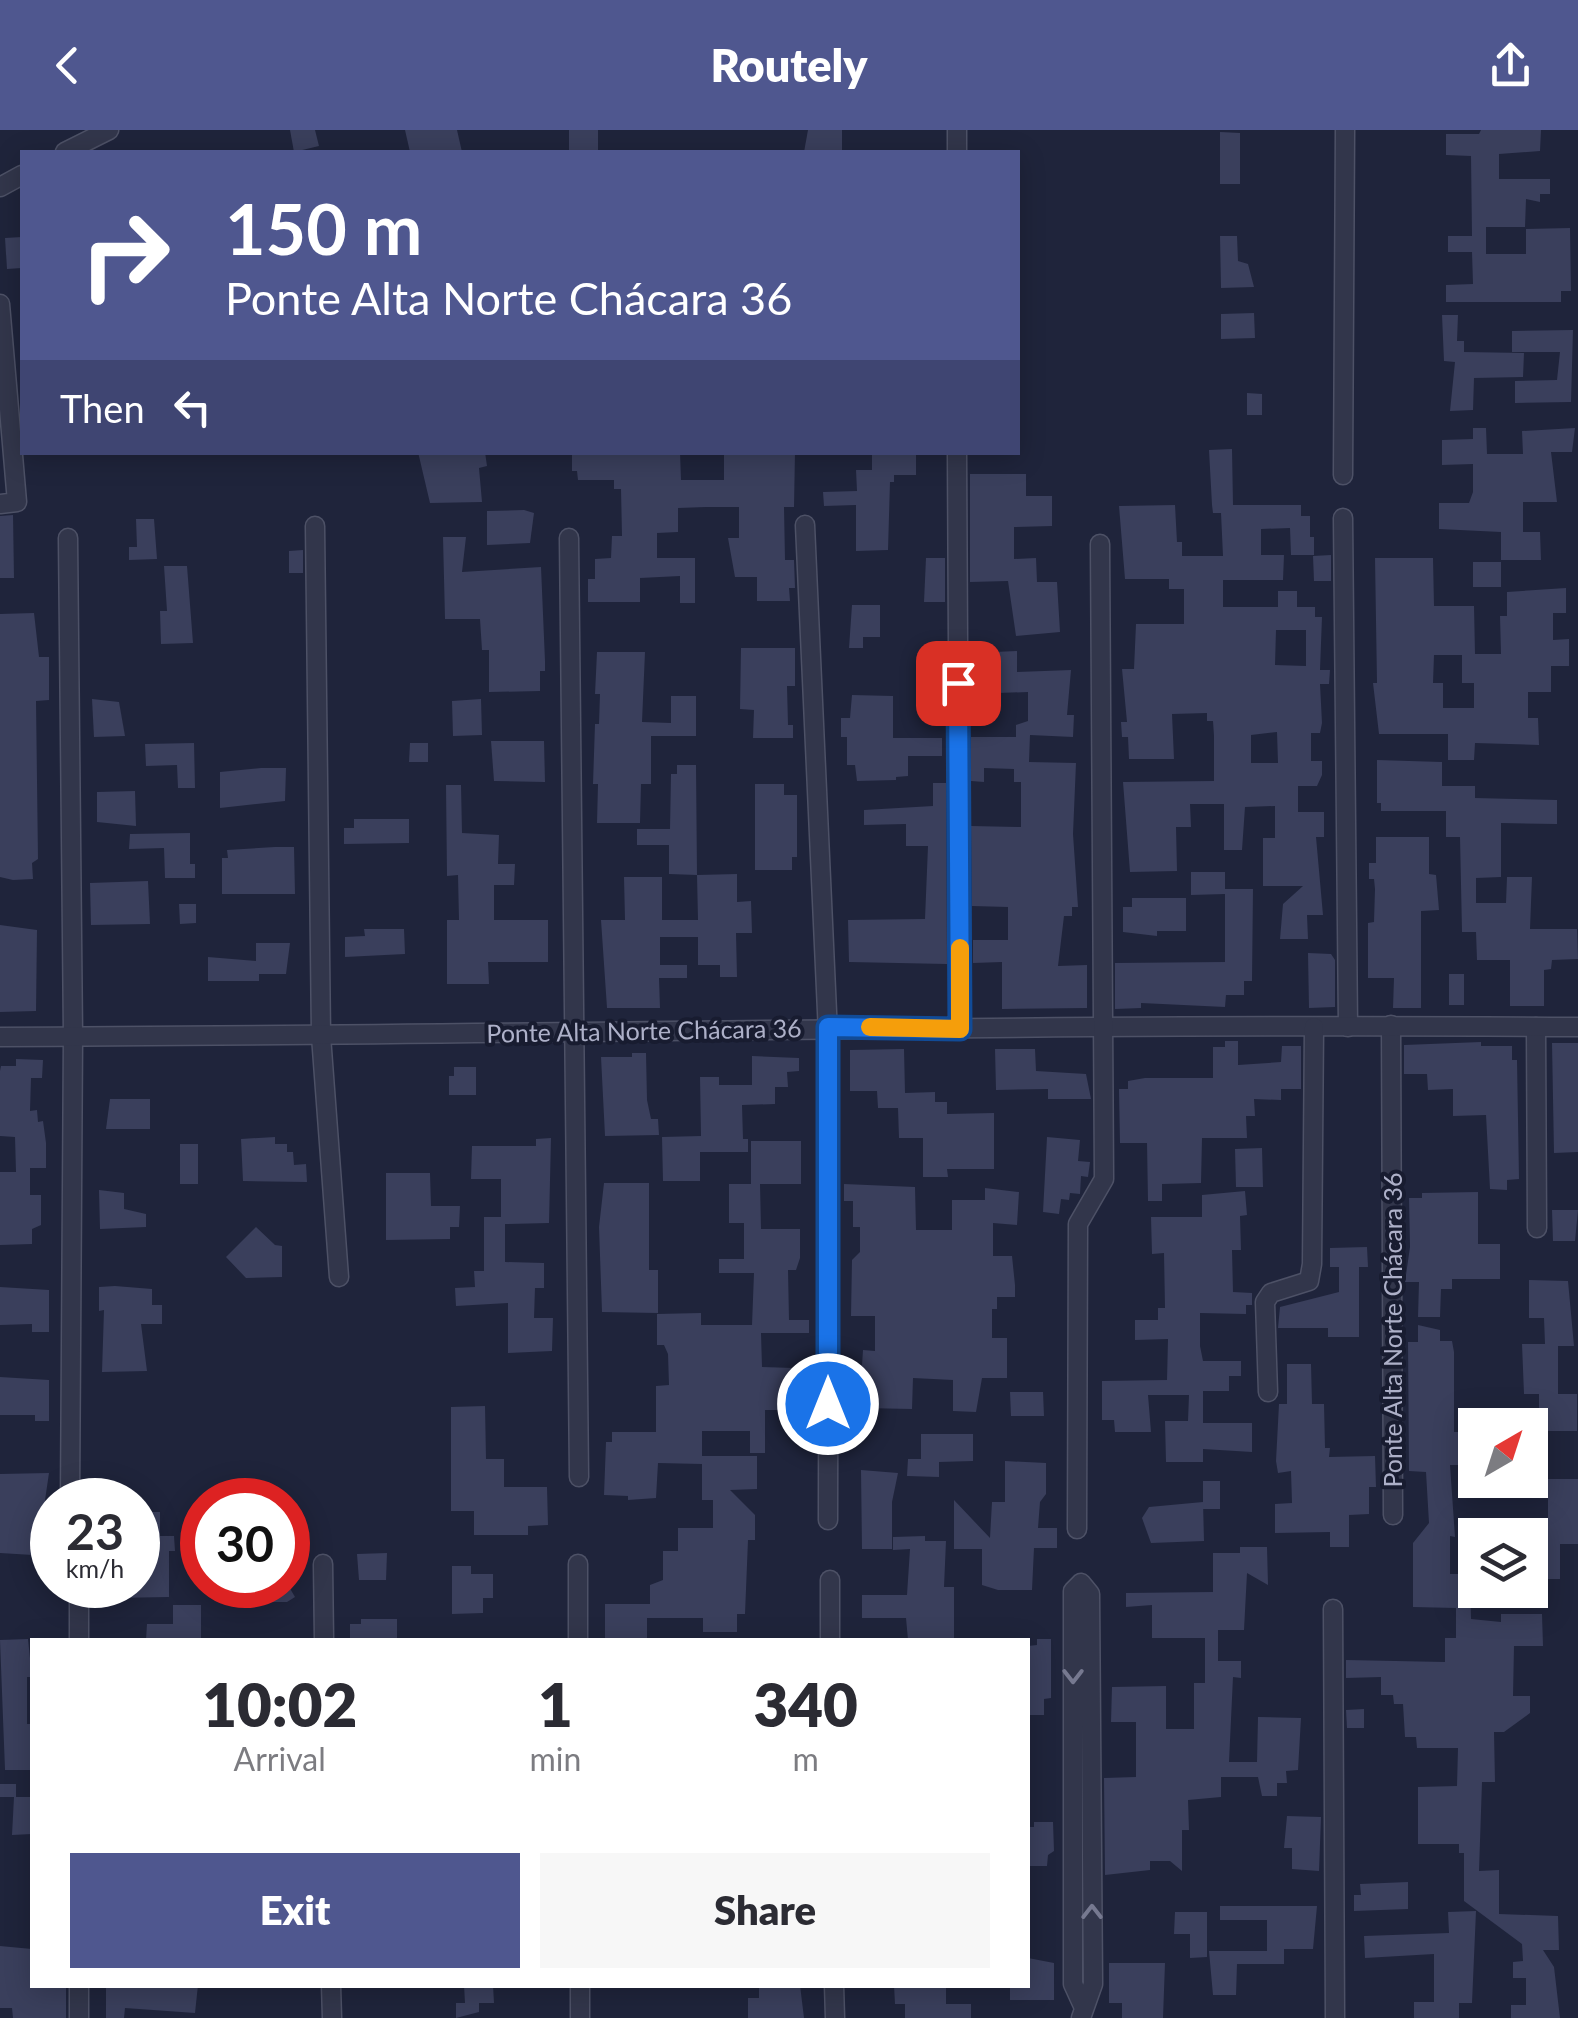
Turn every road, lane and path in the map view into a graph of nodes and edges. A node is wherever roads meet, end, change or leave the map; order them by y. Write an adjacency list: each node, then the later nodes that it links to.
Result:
1 (109, 130): 3 (street)
2 (1345, 130): 6 (street)
3 (69, 150)
4 (0, 304): 7 (street)
5 (957, 455): 20 (street)
6 (1343, 475)
7 (0, 504)
8 (1343, 518): 17 (street)
9 (805, 525): 15 (street)
10 (315, 526): 24 (street)
11 (68, 538): 23 (street)
12 (569, 538): 22 (street)
13 (1100, 544): 21 (street)
14 (1391, 1026): 17 (street, Ponte Alta Norte Chácara 36); 18 (street, Ponte Alta Norte Chácara 36); 31 (street, Ponte Alta Norte Chácara 36)
15 (828, 1027): 20 (street, Ponte Alta Norte Chácara 36); 22 (street, Ponte Alta Norte Chácara 36); 32 (street)
16 (1314, 1027): 17 (street, Ponte Alta Norte Chácara 36); 21 (street, Ponte Alta Norte Chácara 36); 28 (street)
17 (1348, 1027)
18 (1536, 1027): 19 (street, Ponte Alta Norte Chácara 36); 26 (street)
19 (1578, 1027)
20 (960, 1029): 21 (street, Ponte Alta Norte Chácara 36)
21 (1102, 1030): 33 (street)
22 (575, 1035): 24 (street, Ponte Alta Norte Chácara 36); 29 (street)
23 (73, 1036): 24 (street, Ponte Alta Norte Chácara 36); 25 (street, Ponte Alta Norte Chácara 36); 30 (street)
24 (322, 1036): 27 (street)
25 (0, 1037)
26 (1537, 1228)
27 (339, 1277)
28 (1268, 1392)
29 (579, 1477)
30 (70, 1478)
31 (1393, 1515)
32 (828, 1520)
33 (1077, 1529)
34 (323, 1564): 40 (street)
35 (578, 1564): 41 (street)
36 (830, 1580): 42 (street)
37 (78, 1608): 39 (street)
38 (1333, 1609): 53 (street)
39 (78, 1638)
40 (324, 1638)
41 (578, 1638)
42 (830, 1638)
43 (1083, 1835): 43 (street, one-way to 43); 48 (street)
44 (79, 1988): 49 (street)
45 (332, 1988): 50 (street)
46 (580, 1988): 51 (street)
47 (834, 1988): 52 (street)
48 (1082, 2013)
49 (79, 2018)
50 (332, 2018)
51 (580, 2018)
52 (835, 2018)
53 (1335, 2018)

